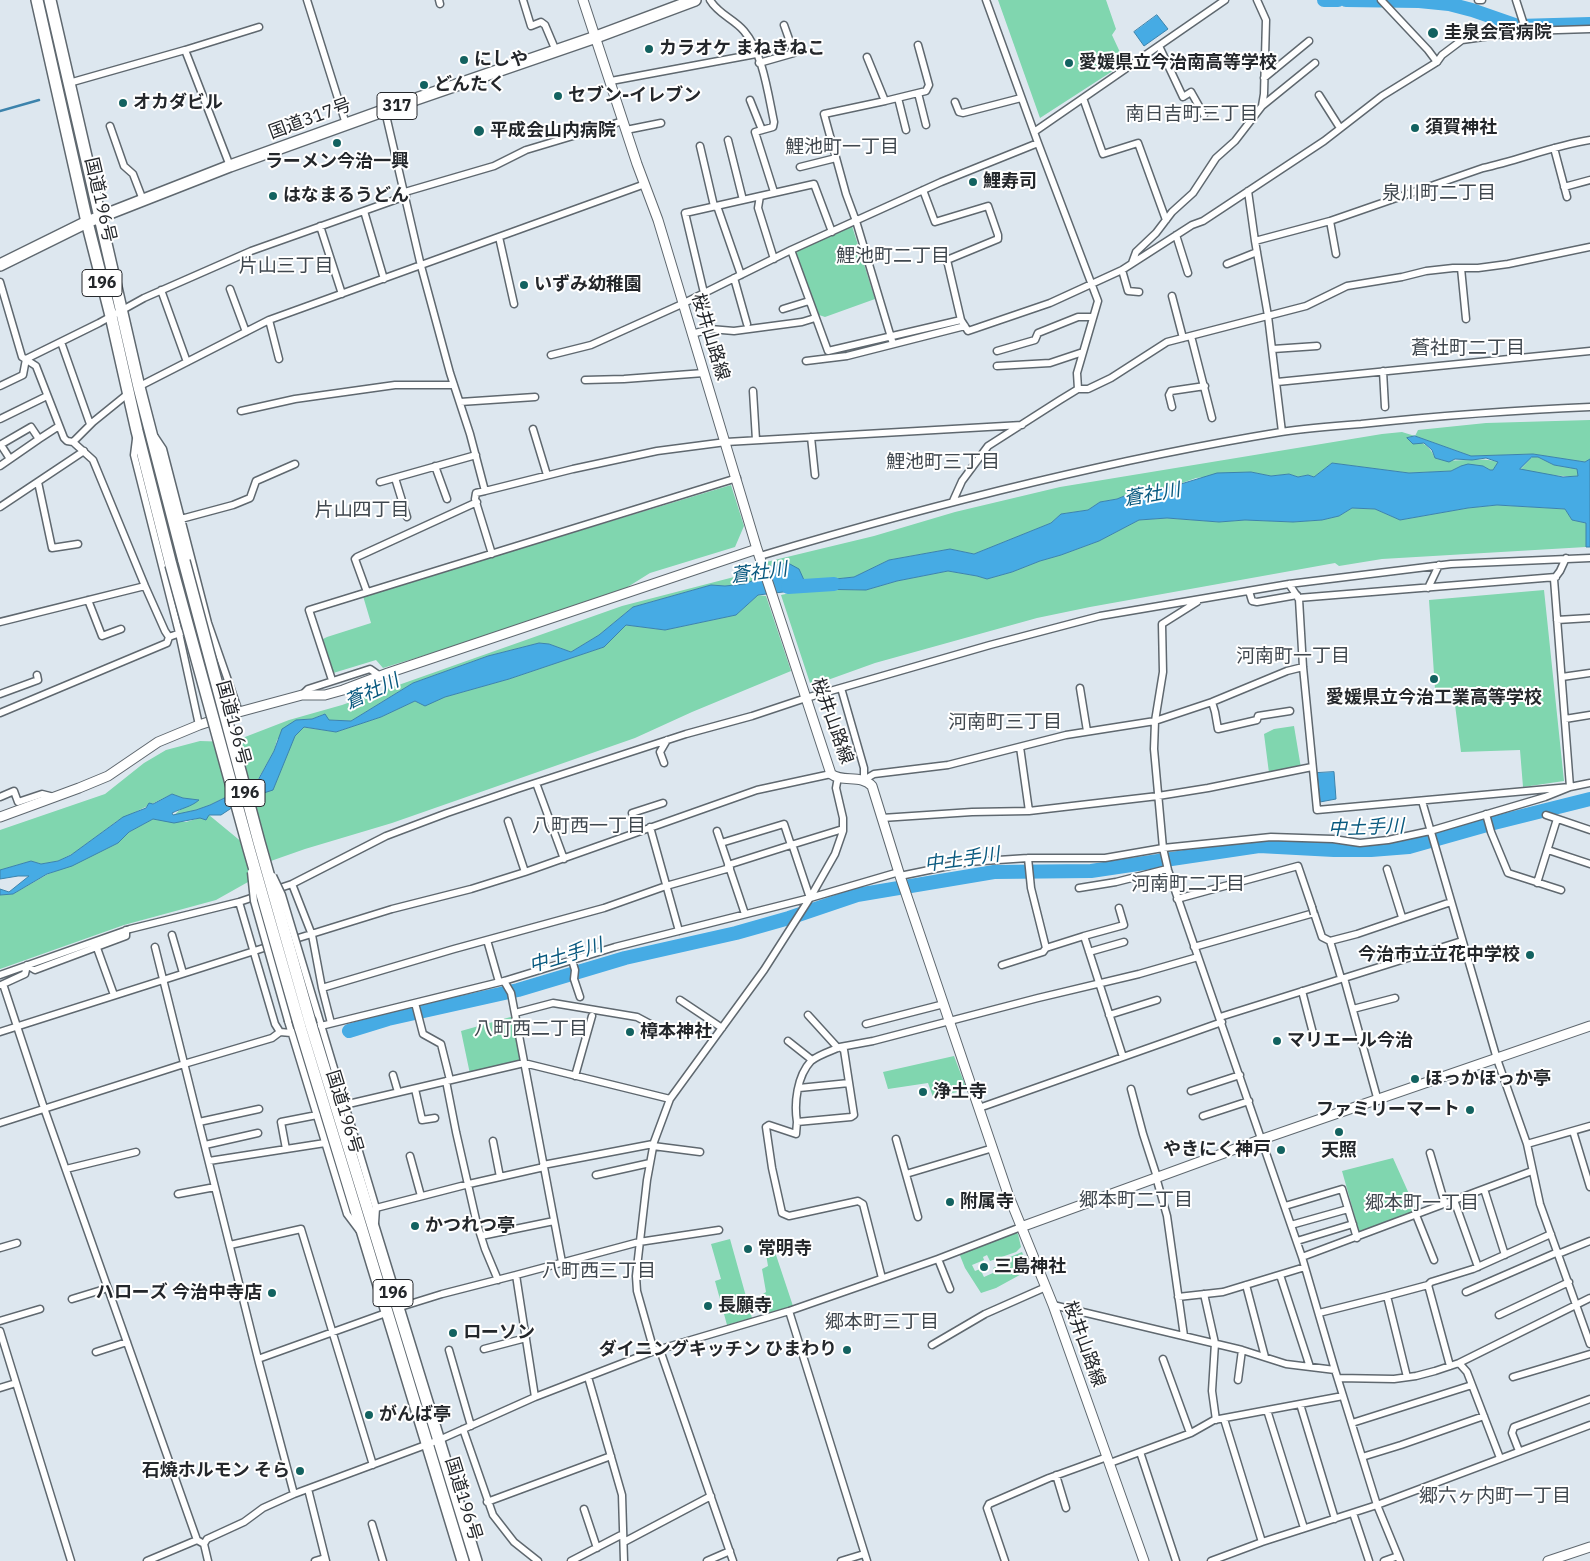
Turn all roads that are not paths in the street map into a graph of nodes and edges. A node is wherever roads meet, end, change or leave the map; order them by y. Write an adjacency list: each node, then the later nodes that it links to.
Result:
1 (37, 0): 78 (highway, 国道196号 / 196)
2 (50, 0): 32 (highway, 国道196号 / 196)
3 (307, 0): 45 (street)
4 (523, 0): 24 (street)
5 (583, 0): 19 (main road, 桜井山路線)
6 (695, 0): 19 (highway, 国道317号 / 317)
7 (710, 0): 25 (street)
8 (986, 0): 36 (street)
9 (1225, 0): 22 (street)
10 (1257, 0): 30 (street)
11 (1381, 0): 27 (street)
12 (1478, 0): 13 (street)
13 (1482, 0)
14 (1516, 0): 18 (street)
15 (784, 25): 28 (street)
16 (259, 27): 23 (street)
17 (1590, 29): 18 (street)
18 (1526, 31): 27 (street)
19 (596, 37): 24 (highway, 国道317号 / 317); 31 (main road, 桜井山路線)
20 (1308, 41): 30 (street)
21 (918, 45): 33 (street)
22 (1159, 46): 37 (street); 43 (street)
23 (184, 50): 32 (street); 59 (street)
24 (556, 51): 42 (highway, 国道317号 / 317)
25 (756, 54): 28 (street); 31 (street)
26 (867, 56): 39 (street)
27 (1437, 62): 49 (street)
28 (759, 63): 50 (street)
29 (1315, 63): 41 (street)
30 (1264, 78): 41 (street)
31 (611, 81): 48 (main road, 桜井山路線)
32 (69, 83): 74 (highway, 国道196号 / 196)
33 (918, 93): 35 (street); 46 (street)
34 (1319, 95): 49 (street)
35 (898, 98): 39 (street); 51 (street)
36 (1021, 98): 40 (street); 52 (street)
37 (1083, 98): 52 (street); 75 (street)
38 (750, 100): 50 (street)
39 (885, 101): 58 (street)
40 (955, 102)
41 (1262, 106): 75 (street)
42 (385, 111): 45 (highway, 国道317号 / 317); 67 (street)
43 (1204, 115)
44 (661, 123): 48 (street)
45 (346, 124): 59 (highway, 国道317号 / 317)
46 (926, 125)
47 (110, 126): 70 (street)
48 (625, 126): 62 (main road, 桜井山路線); 67 (street)
49 (1340, 128): 65 (street)
50 (762, 130): 66 (street)
51 (906, 130)
52 (1034, 132): 55 (street)
53 (728, 140): 71 (street)
54 (1590, 140): 57 (street)
55 (1038, 143): 64 (street); 100 (street)
56 (700, 146): 72 (street)
57 (1554, 148): 63 (street); 77 (street)
58 (836, 158): 60 (street); 76 (street)
59 (230, 166): 70 (highway, 国道317号 / 317)
60 (800, 167)
61 (1590, 180): 63 (street)
62 (645, 184): 82 (street); 109 (main road, 桜井山路線)
63 (1564, 187): 69 (street)
64 (923, 190): 76 (street); 118 (street)
65 (1248, 191): 81 (street); 83 (street)
66 (774, 192): 68 (street); 80 (street)
67 (405, 194): 73 (street); 92 (street)
68 (760, 196): 71 (street); 88 (street)
69 (1567, 197)
70 (143, 200): 74 (highway, 国道317号 / 317)
71 (743, 200): 72 (street)
72 (716, 206): 96 (street); 104 (street)
73 (364, 211): 79 (street); 98 (street)
74 (101, 217): 78 (highway, 国道317号 / 317); 111 (highway, 国道196号 / 196)
75 (1166, 220): 89 (street)
76 (856, 221): 80 (street); 123 (street)
77 (1330, 221): 83 (street); 87 (street)
78 (87, 222): 91 (highway, 国道317号 / 317); 112 (highway, 国道196号 / 196)
79 (320, 226): 102 (street); 105 (street)
80 (832, 232): 85 (street)
81 (1176, 235): 89 (street); 95 (street)
82 (500, 237): 92 (street); 108 (street)
83 (1255, 241): 86 (street)
84 (1590, 246): 93 (street)
85 (791, 250): 88 (street); 107 (street)
86 (1257, 252): 90 (street); 113 (street)
87 (1336, 254)
88 (774, 259): 96 (street)
89 (1132, 263): 94 (street)
90 (1227, 264)
91 (0, 265)
92 (421, 266): 98 (street); 142 (street)
93 (1461, 268): 113 (street); 116 (street)
94 (1122, 270): 100 (street); 103 (street)
95 (1188, 273)
96 (741, 275): 97 (street)
97 (734, 278): 104 (street); 119 (street)
98 (384, 279): 105 (street)
99 (0, 282): 133 (street)
100 (1091, 284): 114 (street); 118 (street)
101 (230, 289): 120 (street)
102 (161, 290): 111 (street); 136 (street)
103 (1139, 292)
104 (704, 293): 109 (street)
105 (342, 294): 117 (street)
106 (1172, 296): 124 (street)
107 (809, 302): 110 (street); 115 (street)
108 (514, 304)
109 (682, 304): 121 (main road, 桜井山路線); 132 (street)
110 (783, 309)
111 (122, 310): 112 (street); 145 (highway, 国道196号 / 196)
112 (111, 316): 125 (street); 148 (highway, 国道196号 / 196)
113 (1268, 316): 122 (street); 128 (street)
114 (1093, 317): 129 (street); 131 (street)
115 (815, 318): 121 (street); 123 (street)
116 (1466, 319)
117 (269, 320): 120 (street); 134 (street)
118 (963, 323): 123 (street); 126 (street)
119 (747, 324)
120 (246, 332): 136 (street)
121 (692, 334): 139 (main road, 桜井山路線)
122 (1191, 336): 124 (street); 144 (street)
123 (891, 337): 126 (street)
124 (1183, 338): 146 (street)
125 (61, 342): 133 (street); 158 (street)
126 (893, 344): 135 (street)
127 (1317, 346): 128 (street)
128 (1273, 349): 141 (street)
129 (997, 351)
130 (1590, 351): 138 (street)
131 (1083, 352): 137 (street); 146 (street)
132 (552, 356)
133 (26, 359): 143 (street); 149 (street)
134 (279, 359)
135 (806, 361)
136 (187, 362): 145 (street)
137 (997, 366)
138 (1383, 371): 141 (street); 153 (street)
139 (704, 373): 140 (street); 169 (main road, 桜井山路線)
140 (585, 380)
141 (1277, 382): 164 (street)
142 (454, 385): 151 (street); 155 (street)
143 (0, 386)
144 (1205, 386): 152 (street); 156 (street)
145 (139, 387): 148 (street); 161 (highway, 国道196号 / 196)
146 (1078, 389): 159 (street)
147 (753, 391): 167 (street)
148 (128, 393): 158 (street); 163 (highway, 国道196号 / 196)
149 (48, 396): 157 (street); 160 (street)
150 (536, 397): 151 (street)
151 (460, 402): 172 (street)
152 (1172, 407)
153 (1385, 407)
154 (1590, 407): 164 (street)
155 (241, 411)
156 (1212, 418)
157 (0, 419)
158 (90, 424): 168 (street)
159 (1022, 425): 165 (street); 185 (street)
160 (59, 426): 166 (street); 168 (street)
161 (149, 428): 189 (street); 329 (highway, 国道196号 / 196, bridge)
162 (533, 429): 177 (street)
163 (137, 431): 210 (street); 262 (highway, 国道196号 / 196, bridge)
164 (1282, 432): 185 (street)
165 (811, 437): 167 (street); 178 (street)
166 (39, 439): 170 (street); 173 (street)
167 (756, 440): 169 (street)
168 (73, 442): 171 (street)
169 (726, 442): 177 (street); 180 (main road, 桜井山路線)
170 (0, 445): 173 (street)
171 (84, 451): 181 (street); 198 (street)
172 (476, 455): 176 (street); 183 (street)
173 (10, 459): 175 (street)
174 (295, 464): 189 (street)
175 (0, 466)
176 (435, 466): 179 (street); 184 (street)
177 (547, 475): 183 (street)
178 (816, 475)
179 (395, 478): 182 (street); 188 (street)
180 (737, 478): 191 (street); 192 (main road, 桜井山路線)
181 (38, 482): 187 (street); 190 (street)
182 (380, 482)
183 (485, 491): 186 (street)
184 (447, 499)
185 (954, 501): 192 (street)
186 (476, 502): 191 (street); 201 (street)
187 (0, 507)
188 (407, 517)
189 (181, 519): 208 (street)
190 (78, 544)
191 (492, 554): 201 (street)
192 (759, 556): 215 (main road); 221 (main road, 桜井山路線)
193 (1566, 558): 194 (street); 195 (street); 196 (street)
194 (1590, 558)
195 (1439, 565): 197 (street); 199 (street)
196 (1556, 577): 199 (street); 206 (street)
197 (1289, 584): 200 (street); 202 (street)
198 (145, 586): 203 (street); 211 (street)
199 (1428, 588): 202 (street)
200 (1249, 591): 202 (street); 204 (street)
201 (367, 592): 217 (street)
202 (1298, 596): 212 (street)
203 (88, 600): 207 (street); 209 (street)
204 (1201, 600): 218 (street); 229 (street)
205 (1590, 618): 206 (street)
206 (1557, 620): 216 (street)
207 (0, 622)
208 (208, 623): 210 (street); 225 (street)
209 (121, 629)
210 (179, 633): 211 (street); 230 (street)
211 (169, 637): 226 (street)
212 (1303, 667): 223 (street); 235 (street)
213 (1590, 673): 216 (street)
214 (37, 674): 220 (street)
215 (380, 676): 217 (street); 222 (main road)
216 (1562, 677): 228 (street)
217 (332, 680): 222 (street)
218 (841, 688): 221 (street); 237 (street)
219 (1080, 688): 231 (street)
220 (0, 694)
221 (804, 694): 232 (street); 236 (main road, 桜井山路線)
222 (302, 695): 225 (main road)
223 (1212, 702): 224 (street); 229 (street)
224 (1290, 711)
225 (239, 712): 230 (main road)
226 (0, 713)
227 (1590, 715): 228 (street)
228 (1565, 720): 240 (street)
229 (1156, 721): 231 (street); 241 (street)
230 (199, 725): 243 (main road)
231 (1087, 731): 233 (street)
232 (668, 740): 234 (street); 239 (street)
233 (1020, 747): 237 (street); 246 (street)
234 (664, 763)
235 (1312, 768): 241 (street); 244 (street)
236 (834, 775): 237 (main road, 桜井山路線); 253 (street); 254 (street)
237 (864, 780): 250 (main road, 桜井山路線)
238 (1590, 782): 240 (street)
239 (536, 783): 265 (street); 273 (street)
240 (1570, 786): 244 (street); 247 (street)
241 (1158, 796): 246 (street); 261 (street)
242 (0, 797): 243 (street)
243 (55, 797): 249 (main road)
244 (1422, 801): 257 (street)
245 (663, 803): 258 (street)
246 (1029, 811): 250 (street)
247 (1486, 814): 257 (street); 272 (street)
248 (1546, 815): 251 (street)
249 (0, 817)
250 (882, 818): 271 (main road, 桜井山路線)
251 (1557, 819): 255 (street); 263 (street)
252 (508, 821): 270 (street)
253 (650, 827): 258 (street); 274 (street)
254 (843, 829): 260 (street); 277 (street)
255 (1590, 830)
256 (717, 831): 259 (street)
257 (1430, 831): 261 (street); 280 (street)
258 (638, 832): 265 (street)
259 (721, 843): 260 (street); 267 (street)
260 (792, 844): 267 (street); 277 (street)
261 (1163, 848): 264 (street); 268 (street)
262 (249, 850): 329 (highway, 国道196号 / 196, bridge); 329 (street, bridge)
263 (1548, 850): 266 (street); 272 (street)
264 (1028, 858): 271 (street); 297 (street)
265 (564, 859): 270 (street)
266 (1590, 864)
267 (729, 866): 274 (street); 282 (street)
268 (1168, 869): 275 (street); 278 (street)
269 (1387, 869): 284 (street)
270 (525, 872): 288 (street)
271 (899, 874): 277 (street); 319 (main road, 桜井山路線)
272 (1537, 883): 276 (street)
273 (292, 884): 279 (street); 288 (street)
274 (666, 886): 286 (street); 290 (street)
275 (1079, 888)
276 (1561, 890)
277 (810, 898): 282 (street); 333 (street)
278 (1177, 899): 283 (street, bridge); 295 (street)
279 (239, 902): 285 (street); 298 (street)
280 (1451, 902): 284 (street); 292 (street)
281 (1119, 908): 289 (street)
282 (745, 914): 286 (street)
283 (1314, 914): 291 (street); 295 (street)
284 (1402, 917): 291 (street)
285 (126, 930): 296 (street); 302 (street)
286 (679, 931): 301 (street)
287 (172, 935): 304 (street)
288 (312, 935): 298 (street); 311 (street)
289 (1084, 936): 297 (street); 299 (street)
290 (487, 940): 308 (street); 311 (street)
291 (1330, 941): 306 (street)
292 (1462, 941): 306 (street); 340 (street)
293 (1124, 942): 299 (street)
294 (155, 947): 307 (street)
295 (1194, 947): 300 (street)
296 (97, 948): 302 (street); 313 (street)
297 (1046, 948): 303 (street)
298 (254, 950): 304 (street); 335 (street)
299 (1089, 952): 309 (street)
300 (1198, 957): 309 (street); 325 (street)
301 (572, 960): 308 (street); 314 (street)
302 (27, 965): 305 (street); 310 (street)
303 (1002, 965)
304 (182, 973): 307 (street)
305 (0, 975)
306 (1343, 978): 312 (street); 320 (street)
307 (163, 979): 313 (street); 343 (street)
308 (502, 981): 318 (street); 321 (street)
309 (1099, 984): 323 (street); 326 (street)
310 (2, 985): 332 (street)
311 (322, 988): 327 (street)
312 (1302, 991): 325 (street); 337 (street)
313 (114, 995): 332 (street)
314 (580, 997)
315 (1394, 998): 320 (street)
316 (680, 1000): 333 (street)
317 (1157, 1000): 323 (street)
318 (415, 1004): 327 (street); 347 (street)
319 (944, 1004): 326 (main road, 桜井山路線); 328 (street)
320 (1353, 1009): 355 (street)
321 (515, 1013): 330 (street); 342 (street)
322 (808, 1015): 338 (street)
323 (1109, 1015): 339 (street)
324 (592, 1016): 345 (street)
325 (1221, 1020): 339 (street); 346 (street)
326 (950, 1022): 338 (street); 359 (main road, 桜井山路線)
327 (331, 1024): 329 (street)
328 (866, 1024)
329 (308, 1025): 335 (street); 357 (street); 361 (street); 409 (highway, 国道196号 / 196); 412 (highway, 国道196号 / 196)
330 (652, 1025)
331 (1590, 1026): 340 (main road)
332 (17, 1027): 334 (street); 358 (street)
333 (722, 1028): 354 (street)
334 (0, 1032)
335 (280, 1032): 343 (street)
336 (788, 1041): 341 (street)
337 (1315, 1041)
338 (839, 1048): 341 (street); 348 (street)
339 (1122, 1057): 359 (street)
340 (1497, 1059): 355 (main road); 374 (street)
341 (812, 1060): 349 (street)
342 (524, 1063): 345 (street); 347 (street); 385 (street)
343 (184, 1064): 358 (street); 364 (street)
344 (393, 1076): 353 (street)
345 (575, 1076): 354 (street)
346 (1240, 1076): 352 (street); 356 (street)
347 (448, 1081): 350 (street); 392 (street)
348 (849, 1083): 349 (street); 365 (street)
349 (799, 1088): 365 (street)
350 (415, 1089): 353 (street); 363 (street)
351 (1131, 1089): 391 (street)
352 (1191, 1091)
353 (398, 1092): 357 (street)
354 (670, 1099): 376 (street)
355 (1378, 1100): 371 (main road)
356 (1249, 1101): 362 (street); 371 (street)
357 (344, 1105): 401 (street)
358 (44, 1108): 366 (street); 386 (street)
359 (979, 1108): 377 (main road, 桜井山路線)
360 (259, 1109): 364 (street)
361 (317, 1115): 373 (street); 378 (street)
362 (1203, 1116)
363 (435, 1118)
364 (199, 1122): 375 (street)
365 (797, 1122): 431 (street)
366 (0, 1124)
367 (1590, 1126): 368 (street)
368 (1573, 1131): 374 (street); 394 (street)
369 (258, 1133): 375 (street)
370 (896, 1139): 388 (street)
371 (1262, 1140): 391 (main road); 400 (street)
372 (493, 1141): 390 (street)
373 (325, 1143): 378 (street); 412 (street)
374 (1528, 1144): 387 (street)
375 (205, 1145): 383 (street)
376 (653, 1145): 380 (street); 384 (street); 385 (street)
377 (992, 1148): 388 (street); 408 (main road, 桜井山路線)
378 (286, 1149): 383 (street)
379 (136, 1152): 386 (street)
380 (700, 1152)
381 (1430, 1153): 399 (street)
382 (410, 1156): 397 (street)
383 (209, 1161): 393 (street)
384 (650, 1162): 389 (street); 417 (street)
385 (543, 1166): 390 (street); 405 (street)
386 (66, 1169): 437 (street)
387 (1532, 1171): 395 (street); 411 (street)
388 (906, 1174): 404 (street)
389 (596, 1175)
390 (500, 1177): 392 (street)
391 (1156, 1177): 408 (main road); 442 (street)
392 (469, 1184): 397 (street); 413 (street)
393 (215, 1187): 396 (street); 419 (street)
394 (1590, 1187)
395 (1484, 1189): 398 (street); 422 (street)
396 (178, 1194)
397 (421, 1196): 401 (street)
398 (1454, 1200): 399 (street); 428 (street)
399 (1445, 1204): 403 (street)
400 (1285, 1206): 402 (street); 407 (street)
401 (376, 1208): 409 (street)
402 (1348, 1209): 406 (street); 407 (street)
403 (1416, 1215): 414 (street); 425 (street)
404 (918, 1217)
405 (554, 1221): 413 (street); 426 (street)
406 (1353, 1224): 414 (street); 415 (street)
407 (1291, 1225): 415 (street)
408 (1021, 1227): 424 (street); 436 (main road, 桜井山路線)
409 (374, 1230): 448 (highway, 国道196号 / 196)
410 (719, 1230): 417 (street)
411 (1551, 1234): 421 (street); 422 (street)
412 (363, 1235): 448 (highway, 国道196号 / 196)
413 (481, 1236): 432 (street)
414 (1357, 1238): 423 (street)
415 (1296, 1241): 423 (street)
416 (1590, 1241): 421 (street)
417 (639, 1242): 426 (street); 463 (street)
418 (16, 1243): 420 (street)
419 (230, 1245): 454 (street); 469 (street)
420 (0, 1248)
421 (1558, 1253): 433 (street); 439 (street)
422 (1505, 1255): 428 (street)
423 (1302, 1257): 427 (street)
424 (938, 1259): 431 (street); 438 (street)
425 (1434, 1260)
426 (562, 1262): 429 (street)
427 (1305, 1267): 430 (street); 450 (street)
428 (1478, 1267): 435 (street)
429 (516, 1275): 432 (street); 456 (street)
430 (1280, 1275): 434 (street); 473 (street)
431 (882, 1278): 449 (street)
432 (498, 1280): 448 (street)
433 (1569, 1282): 445 (street); 451 (street)
434 (1246, 1284): 440 (street); 468 (street)
435 (1428, 1285): 441 (street); 472 (street)
436 (1046, 1287): 446 (main road, 桜井山路線); 460 (street)
437 (108, 1288): 444 (street); 457 (street)
438 (950, 1289)
439 (1466, 1292)
440 (1204, 1294): 442 (street); 458 (street)
441 (1387, 1296): 450 (street); 476 (street)
442 (1178, 1297): 455 (street)
443 (1590, 1298): 445 (street)
444 (72, 1299)
445 (1577, 1304): 459 (street); 471 (street)
446 (1054, 1305): 455 (street); 502 (main road, 桜井山路線)
447 (40, 1309): 452 (street)
448 (392, 1310): 454 (street); 496 (highway, 国道196号 / 196)
449 (789, 1310): 463 (street); 523 (street)
450 (1319, 1313): 474 (street)
451 (1498, 1315)
452 (0, 1321)
453 (0, 1331): 466 (street)
454 (332, 1332): 469 (street); 503 (street)
455 (1184, 1336): 458 (street)
456 (526, 1338): 461 (street); 484 (street)
457 (127, 1342): 465 (street); 517 (street)
458 (1215, 1343): 464 (street); 490 (street)
459 (1590, 1344)
460 (932, 1345)
461 (484, 1349)
462 (449, 1350): 493 (street)
463 (657, 1350): 475 (street); 507 (street)
464 (1242, 1350): 468 (street); 479 (street)
465 (96, 1352)
466 (3, 1354): 480 (street)
467 (1590, 1354): 477 (street)
468 (1265, 1357): 473 (street)
469 (258, 1359): 506 (street)
470 (1163, 1359): 495 (street)
471 (1459, 1363): 472 (street); 481 (street)
472 (1450, 1366): 476 (street)
473 (1310, 1367): 474 (street)
474 (1335, 1370): 478 (street)
475 (588, 1377): 484 (street); 499 (street)
476 (1407, 1377): 478 (street)
477 (1513, 1377)
478 (1338, 1378): 483 (street)
479 (1238, 1380)
480 (16, 1383): 482 (street); 527 (street)
481 (1472, 1385): 488 (street); 491 (street)
482 (0, 1388)
483 (1343, 1396): 486 (street); 491 (street)
484 (535, 1397): 493 (street)
485 (1590, 1399): 497 (street)
486 (1300, 1404): 487 (street); 513 (street)
487 (1267, 1410): 489 (street); 515 (street)
488 (1484, 1416): 500 (street); 501 (street)
489 (1224, 1419): 490 (street); 518 (street)
490 (1216, 1420): 495 (street)
491 (1352, 1423): 500 (street)
492 (1590, 1425): 497 (street)
493 (471, 1426): 494 (street)
494 (463, 1429): 496 (street); 508 (street)
495 (1190, 1433): 498 (street)
496 (433, 1442): 503 (street); 532 (highway, 国道196号 / 196); 533 (highway, 国道196号 / 196)
497 (1519, 1451): 501 (street)
498 (1140, 1452): 502 (street); 543 (street)
499 (610, 1456): 508 (street); 516 (street)
500 (1362, 1457): 509 (street)
501 (1500, 1458): 509 (street)
502 (1108, 1460): 504 (street); 542 (main road, 桜井山路線)
503 (373, 1464): 505 (street)
504 (1056, 1475): 510 (street); 541 (street)
505 (308, 1489): 506 (street); 525 (street)
506 (294, 1494): 519 (street)
507 (711, 1496): 516 (street); 522 (street)
508 (487, 1502): 526 (street)
509 (1377, 1505): 512 (street); 524 (street)
510 (1066, 1508)
511 (584, 1509): 521 (street)
512 (1353, 1513): 513 (street); 545 (street)
513 (1335, 1518): 515 (street)
514 (372, 1524): 531 (street)
515 (1304, 1528): 518 (street)
516 (624, 1538): 521 (street); 536 (street)
517 (197, 1540): 519 (street); 528 (street)
518 (1262, 1542): 544 (street)
519 (204, 1544): 529 (street)
520 (1590, 1547): 547 (main road)
521 (597, 1548): 535 (street)
522 (730, 1551): 537 (street); 538 (street)
523 (864, 1554): 539 (street); 540 (street)
524 (1399, 1558): 546 (street)
525 (326, 1559): 530 (street)
526 (535, 1559): 534 (street)
527 (71, 1561)
528 (147, 1561)
529 (208, 1561)
530 (315, 1561)
531 (383, 1561)
532 (464, 1561)
533 (476, 1561)
534 (526, 1561)
535 (571, 1561)
536 (624, 1561)
537 (707, 1561)
538 (733, 1561)
539 (841, 1561)
540 (867, 1561)
541 (1005, 1561)
542 (1144, 1561)
543 (1176, 1561)
544 (1211, 1561)
545 (1369, 1561)
546 (1384, 1561)
547 (1548, 1561)

